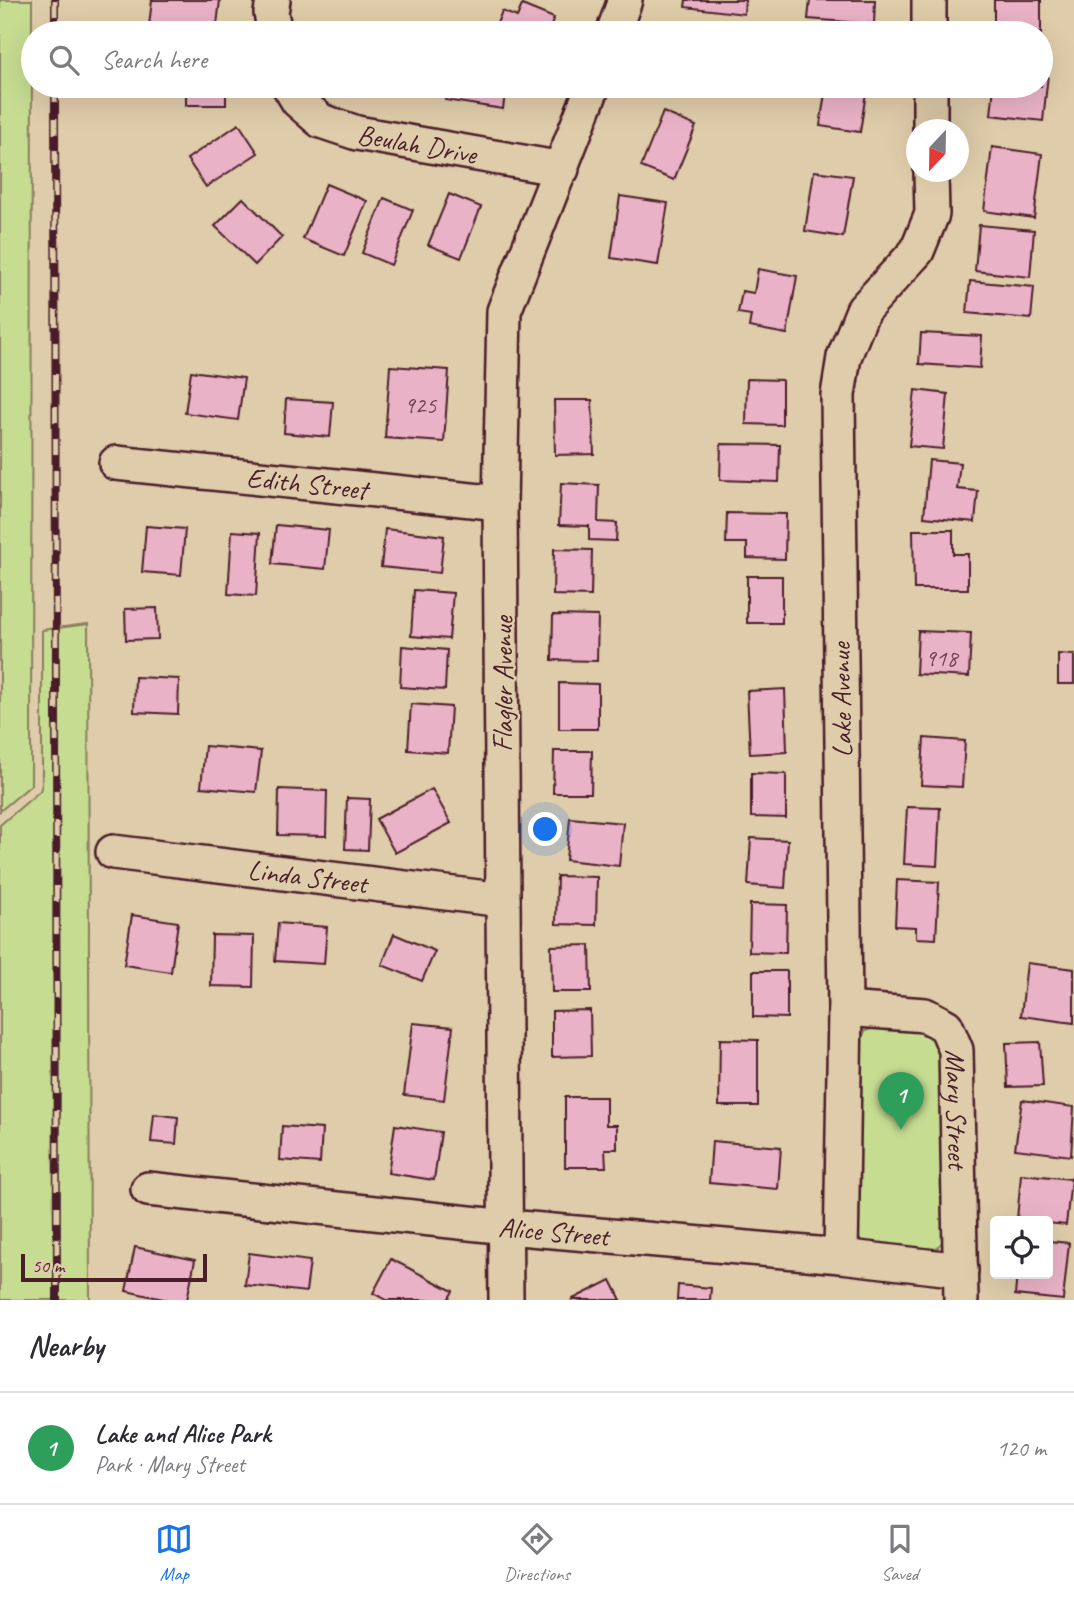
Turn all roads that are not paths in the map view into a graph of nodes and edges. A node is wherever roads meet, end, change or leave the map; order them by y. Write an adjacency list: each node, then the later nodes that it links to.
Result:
1 (273, 0): 4 (street)
2 (625, 0): 5 (street)
3 (929, 0): 6 (street)
4 (273, 21)
5 (617, 21)
6 (929, 21)
7 (296, 98): 11 (street, Beulah Drive)
8 (589, 98): 11 (street, Flagler Avenue)
9 (930, 98): 10 (street)
10 (930, 119)
11 (562, 169): 14 (street, Flagler Avenue)
12 (931, 182): 17 (street, Lake Avenue)
13 (116, 463): 14 (street, Edith Street)
14 (500, 503): 16 (street, Flagler Avenue)
15 (113, 852): 16 (street, Linda Street)
16 (503, 900): 19 (street, Flagler Avenue)
17 (845, 1009): 20 (street, Lake Avenue); 21 (street, Mary Street)
18 (148, 1189): 19 (street, Alice Street)
19 (507, 1227): 20 (street, Alice Street); 22 (street, Flagler Avenue)
20 (841, 1256): 21 (street, Alice Street)
21 (961, 1285)
22 (506, 1300)

